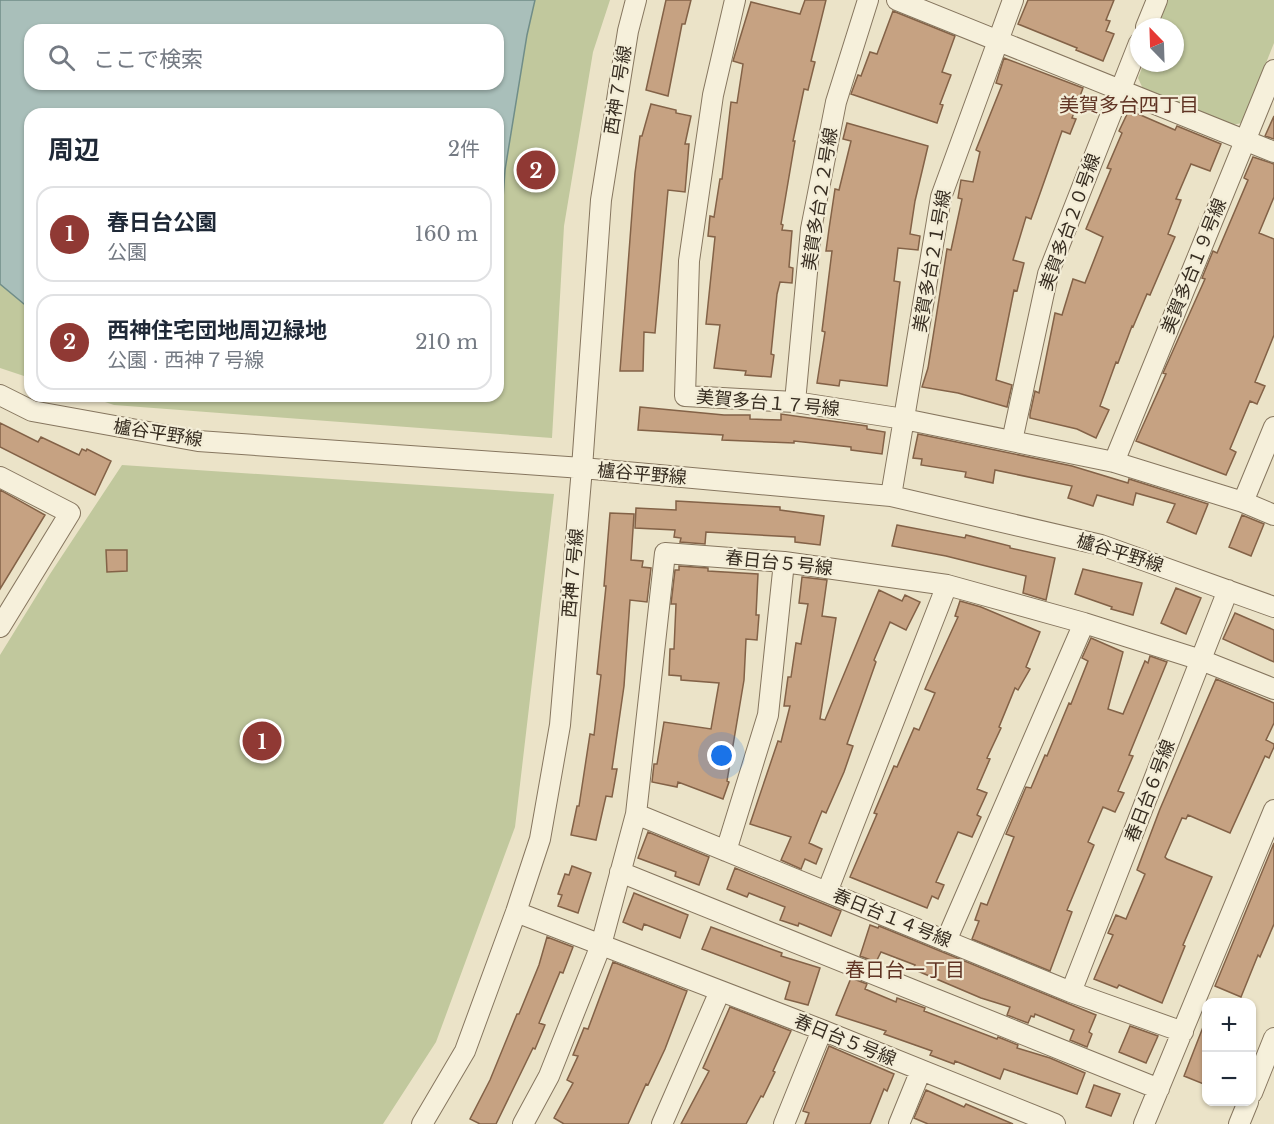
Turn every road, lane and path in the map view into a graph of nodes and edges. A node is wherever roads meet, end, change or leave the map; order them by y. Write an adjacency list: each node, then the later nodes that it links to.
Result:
1 (636, 0): 20 (street, 西神７号線)
2 (735, 0): 15 (street, 美賀多台１７号線)
3 (868, 0): 15 (street, 美賀多台２２号線)
4 (897, 0): 8 (street)
5 (1013, 0): 8 (street, 美賀多台２１号線)
6 (1157, 0): 7 (street)
7 (1150, 18)
8 (997, 40): 11 (street); 16 (street, 美賀多台２１号線)
9 (1130, 64): 11 (street, 美賀多台２０号線)
10 (1274, 70): 12 (street, 美賀多台１９号線)
11 (1119, 90): 12 (street); 18 (street, 美賀多台２０号線)
12 (1245, 141): 13 (street); 19 (street, 美賀多台１９号線)
13 (1274, 152)
14 (0, 395): 20 (street, 櫨谷平野線)
15 (795, 402): 16 (street, 美賀多台１７号線)
16 (904, 419): 18 (street, 美賀多台１７号線); 22 (street, 美賀多台２１号線)
17 (1274, 427): 23 (street)
18 (1012, 441): 19 (street, 美賀多台１７号線)
19 (1114, 462): 23 (street, 美賀多台１７号線)
20 (582, 468): 22 (street, 櫨谷平野線); 38 (street, 西神７号線)
21 (0, 477): 30 (street)
22 (891, 496): 27 (street, 櫨谷平野線)
23 (1244, 502): 24 (street, 美賀多台１７号線)
24 (1274, 515)
25 (784, 562): 26 (street, 春日台５号線); 34 (street, 春日台５号線); 35 (street)
26 (947, 585): 29 (street, 春日台５号線); 37 (street)
27 (1228, 590): 28 (street, 櫨谷平野線); 31 (street, 春日台６号線)
28 (1274, 607)
29 (1084, 622): 31 (street, 春日台５号線); 39 (street)
30 (0, 627)
31 (1200, 660): 32 (street, 春日台５号線); 42 (street, 春日台６号線)
32 (1274, 689)
33 (1274, 810): 44 (street)
34 (636, 814): 35 (street, 春日台１４号線); 36 (street, 春日台５号線)
35 (726, 851): 37 (street, 春日台１４号線)
36 (620, 872): 40 (street, 春日台５号線); 48 (street)
37 (827, 892): 39 (street, 春日台１４号線)
38 (516, 912): 40 (street, 春日台５号線); 52 (street, 西神７号線)
39 (946, 941): 42 (street, 春日台１４号線)
40 (601, 945): 41 (street, 春日台５号線); 53 (street)
41 (720, 991): 43 (street, 春日台５号線); 54 (street)
42 (1071, 992): 44 (street, 春日台１４号線)
43 (822, 1030): 46 (street, 春日台５号線); 55 (street)
44 (1183, 1032): 48 (street)
45 (1274, 1038): 47 (street)
46 (921, 1070): 50 (street, 春日台５号線); 56 (street)
47 (1256, 1082)
48 (1160, 1089): 58 (street)
49 (1247, 1106): 51 (street)
50 (1019, 1117): 57 (street, 春日台５号線)
51 (1243, 1123)
52 (422, 1124)
53 (523, 1124)
54 (662, 1124)
55 (784, 1124)
56 (899, 1124)
57 (1055, 1124)
58 (1144, 1124)

